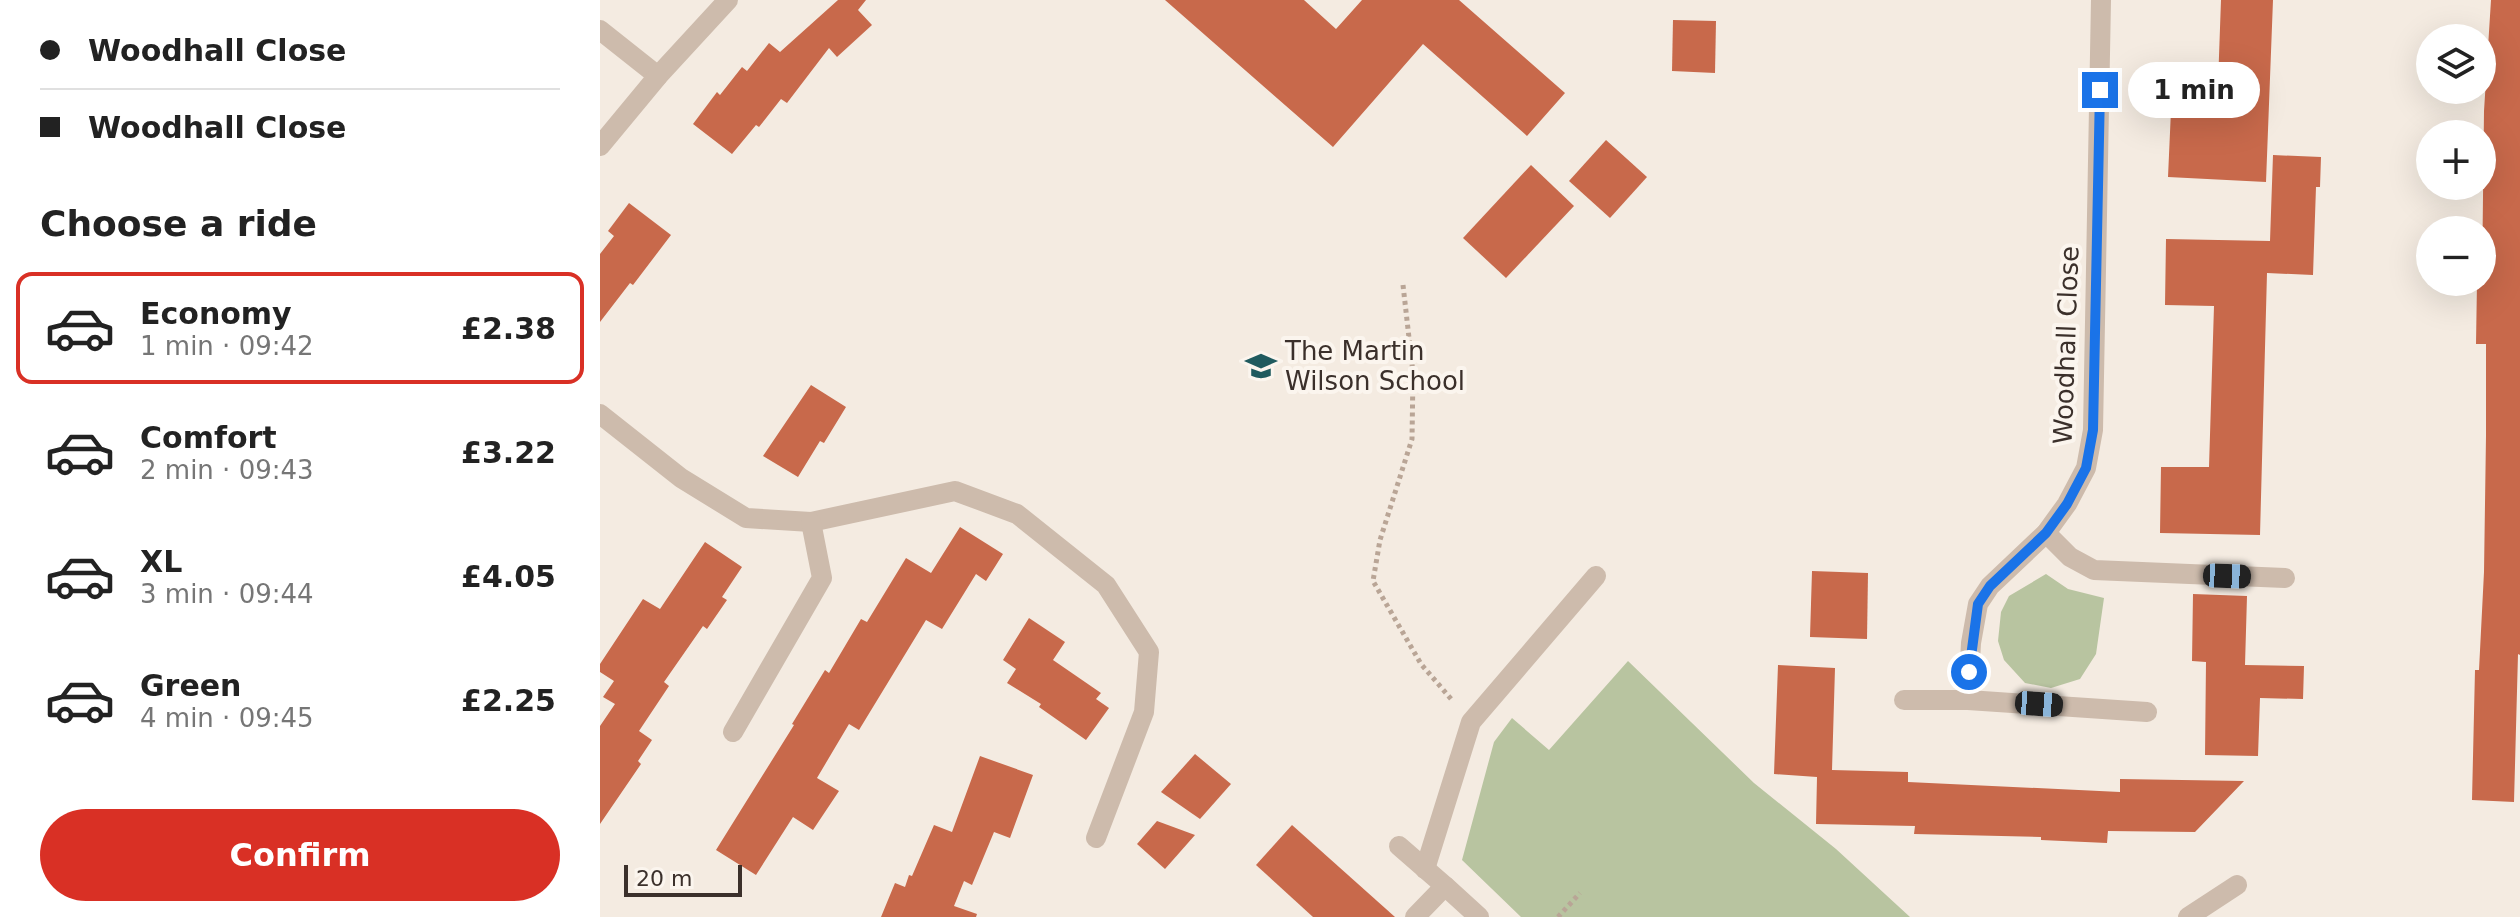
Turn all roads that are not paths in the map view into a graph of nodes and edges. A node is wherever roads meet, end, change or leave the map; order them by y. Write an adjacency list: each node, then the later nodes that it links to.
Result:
1 (728, 0): 4 (street)
2 (2101, 0): 8 (street, Woodhall Close)
3 (600, 30): 4 (street)
4 (658, 76): 5 (street)
5 (600, 146)
6 (600, 414): 7 (street)
7 (811, 522): 14 (street); 15 (street)
8 (2046, 533): 10 (street); 12 (street, Woodhall Close)
9 (1596, 576): 17 (street)
10 (2285, 578)
11 (1904, 700): 12 (street)
12 (1968, 700): 13 (street)
13 (2147, 712)
14 (733, 732)
15 (1096, 838)
16 (1399, 846): 17 (street)
17 (1425, 869): 19 (street)
18 (2237, 885): 22 (street)
19 (1445, 886): 20 (street); 21 (street)
20 (1415, 917)
21 (1479, 917)
22 (2188, 917)

